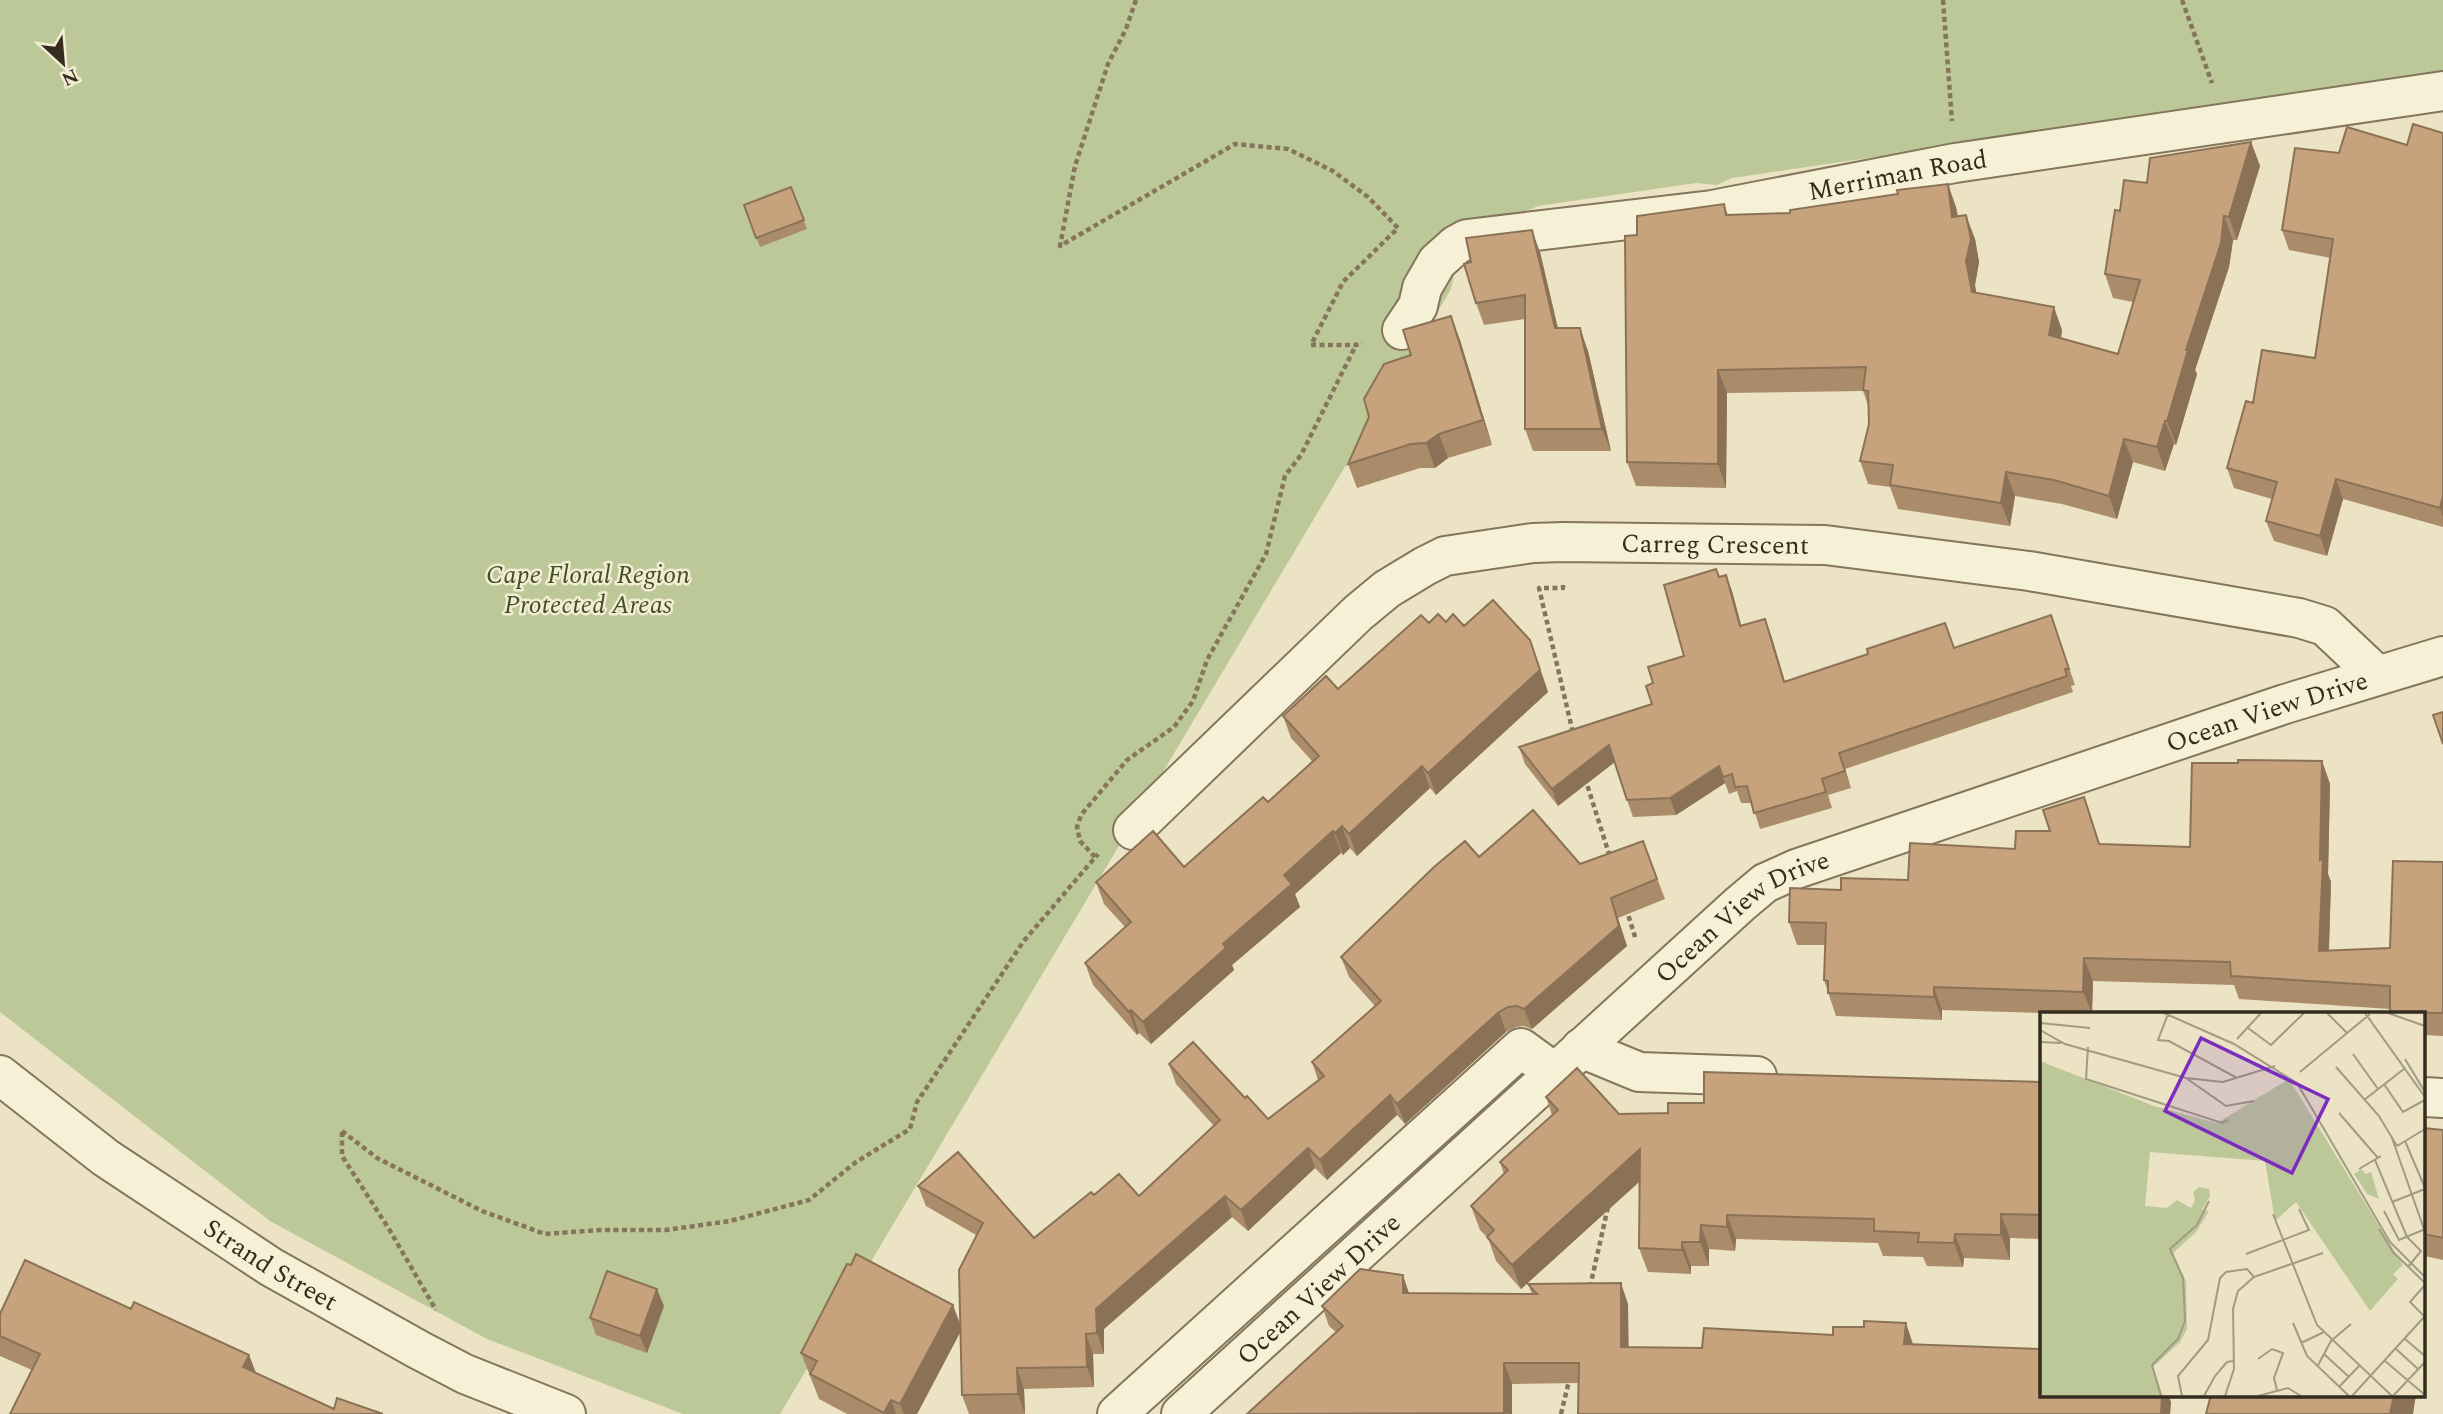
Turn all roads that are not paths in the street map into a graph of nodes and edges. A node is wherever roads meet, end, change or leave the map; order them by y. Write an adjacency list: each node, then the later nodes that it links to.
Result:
1 (2443, 91): 2 (street, Merriman Road)
2 (1402, 330)
3 (2443, 656): 4 (street, Ocean View Drive)
4 (2377, 675): 5 (street, Carreg Crescent); 6 (street, Ocean View Drive)
5 (1133, 830)
6 (1568, 1060): 8 (street); 10 (street); 11 (street, Ocean View Drive)
7 (0, 1075): 9 (street, Strand Street)
8 (1792, 1077)
9 (566, 1414)
10 (1117, 1414)
11 (1181, 1414)

